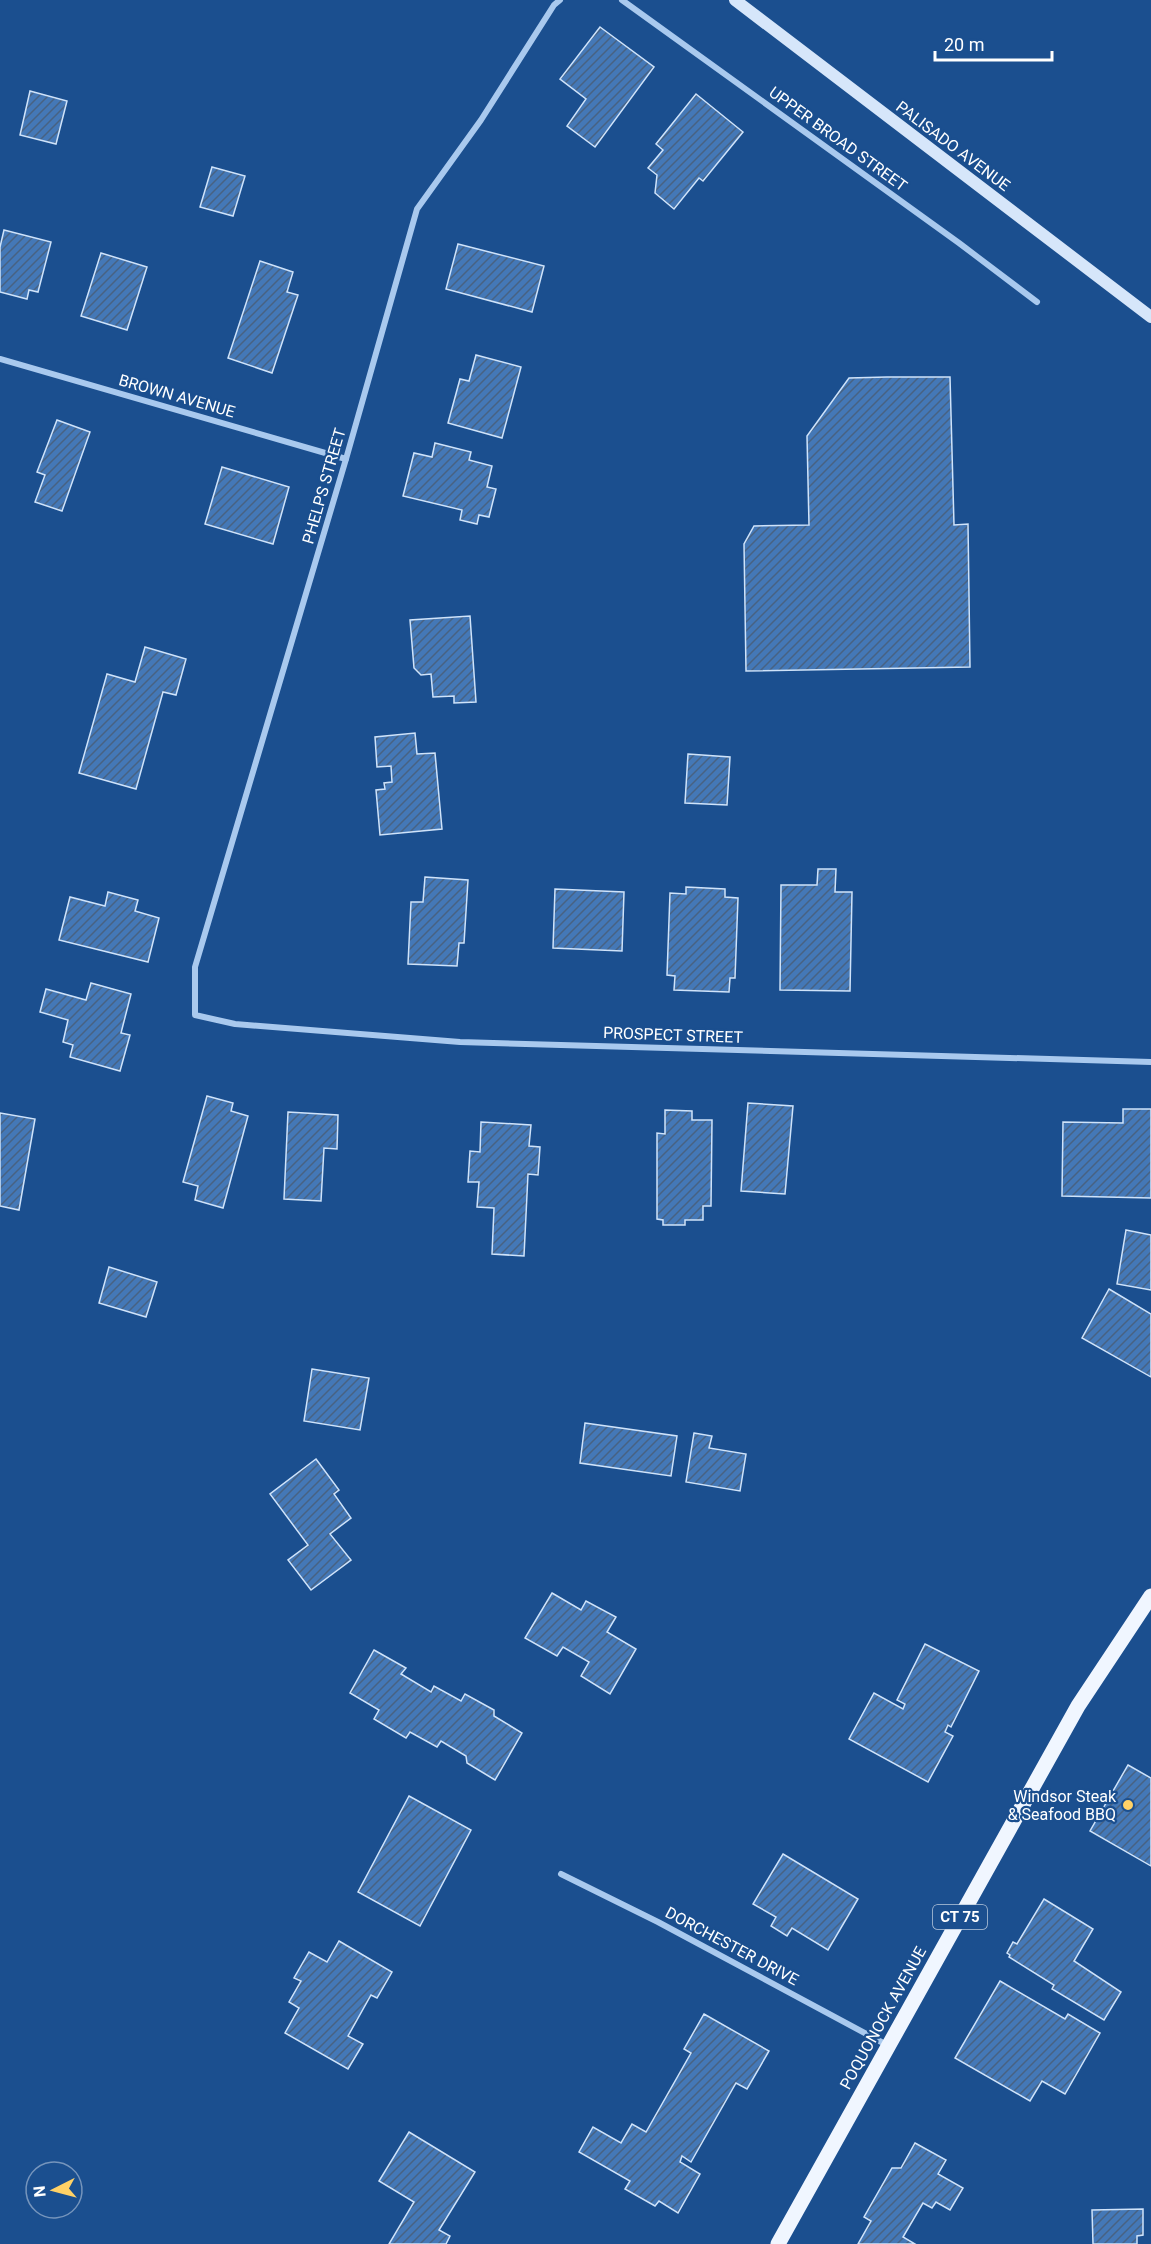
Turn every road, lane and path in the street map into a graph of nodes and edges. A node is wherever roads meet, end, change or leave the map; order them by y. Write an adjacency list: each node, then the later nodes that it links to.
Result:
1 (560, 0): 7 (street, PHELPS STREET)
2 (622, 0): 4 (street, UPPER BROAD STREET)
3 (735, 0): 5 (main road, PALISADO AVENUE)
4 (1037, 302)
5 (1151, 317)
6 (0, 359): 7 (street, BROWN AVENUE)
7 (346, 459): 8 (street, PHELPS STREET)
8 (195, 1015): 9 (street, PROSPECT STREET)
9 (1151, 1062)
10 (1151, 1596): 12 (main road, POQUONOCK AVENUE / CT 75)
11 (561, 1874): 12 (street, DORCHESTER DRIVE)
12 (888, 2046): 13 (main road, POQUONOCK AVENUE / CT 75)
13 (778, 2244)

